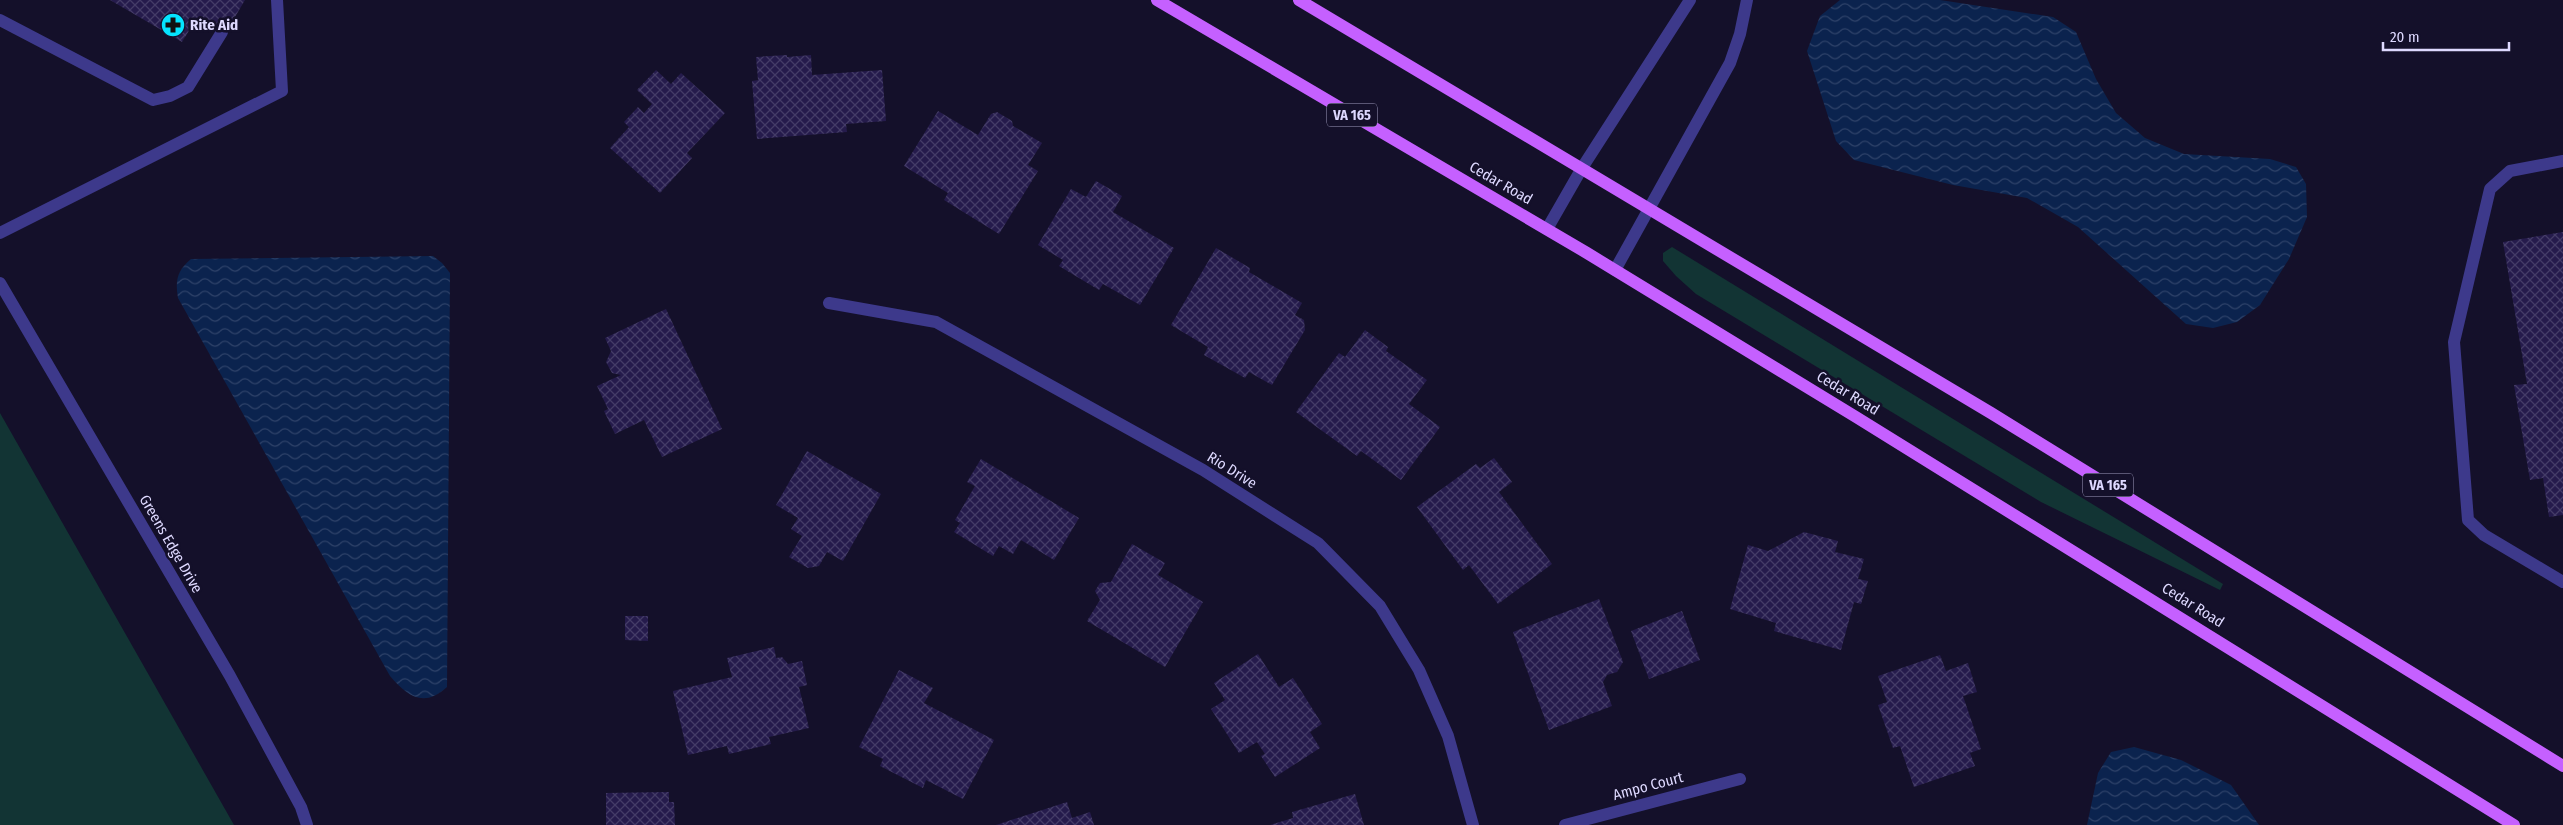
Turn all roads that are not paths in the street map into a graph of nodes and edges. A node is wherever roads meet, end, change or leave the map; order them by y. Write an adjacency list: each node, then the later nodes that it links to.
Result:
1 (277, 0): 12 (street)
2 (1157, 0): 11 (main road, Cedar Road / VA 165)
3 (1299, 0): 9 (main road, VA 165)
4 (1690, 0): 9 (street)
5 (1747, 0): 10 (street)
6 (0, 20): 7 (street)
7 (222, 32)
8 (2563, 161): 16 (street)
9 (1582, 168): 10 (main road, VA 165); 11 (street)
10 (1650, 210): 13 (street); 17 (main road, VA 165)
11 (1547, 229): 13 (main road, Cedar Road / VA 165)
12 (0, 233)
13 (1615, 270): 22 (main road, Cedar Road / VA 165)
14 (0, 283): 19 (street, Greens Edge Drive)
15 (829, 303): 20 (street, Rio Drive)
16 (2563, 582)
17 (2563, 766)
18 (1740, 779): 21 (street, Ampo Court)
19 (307, 825)
20 (1473, 825)
21 (1565, 825)
22 (2514, 825)

